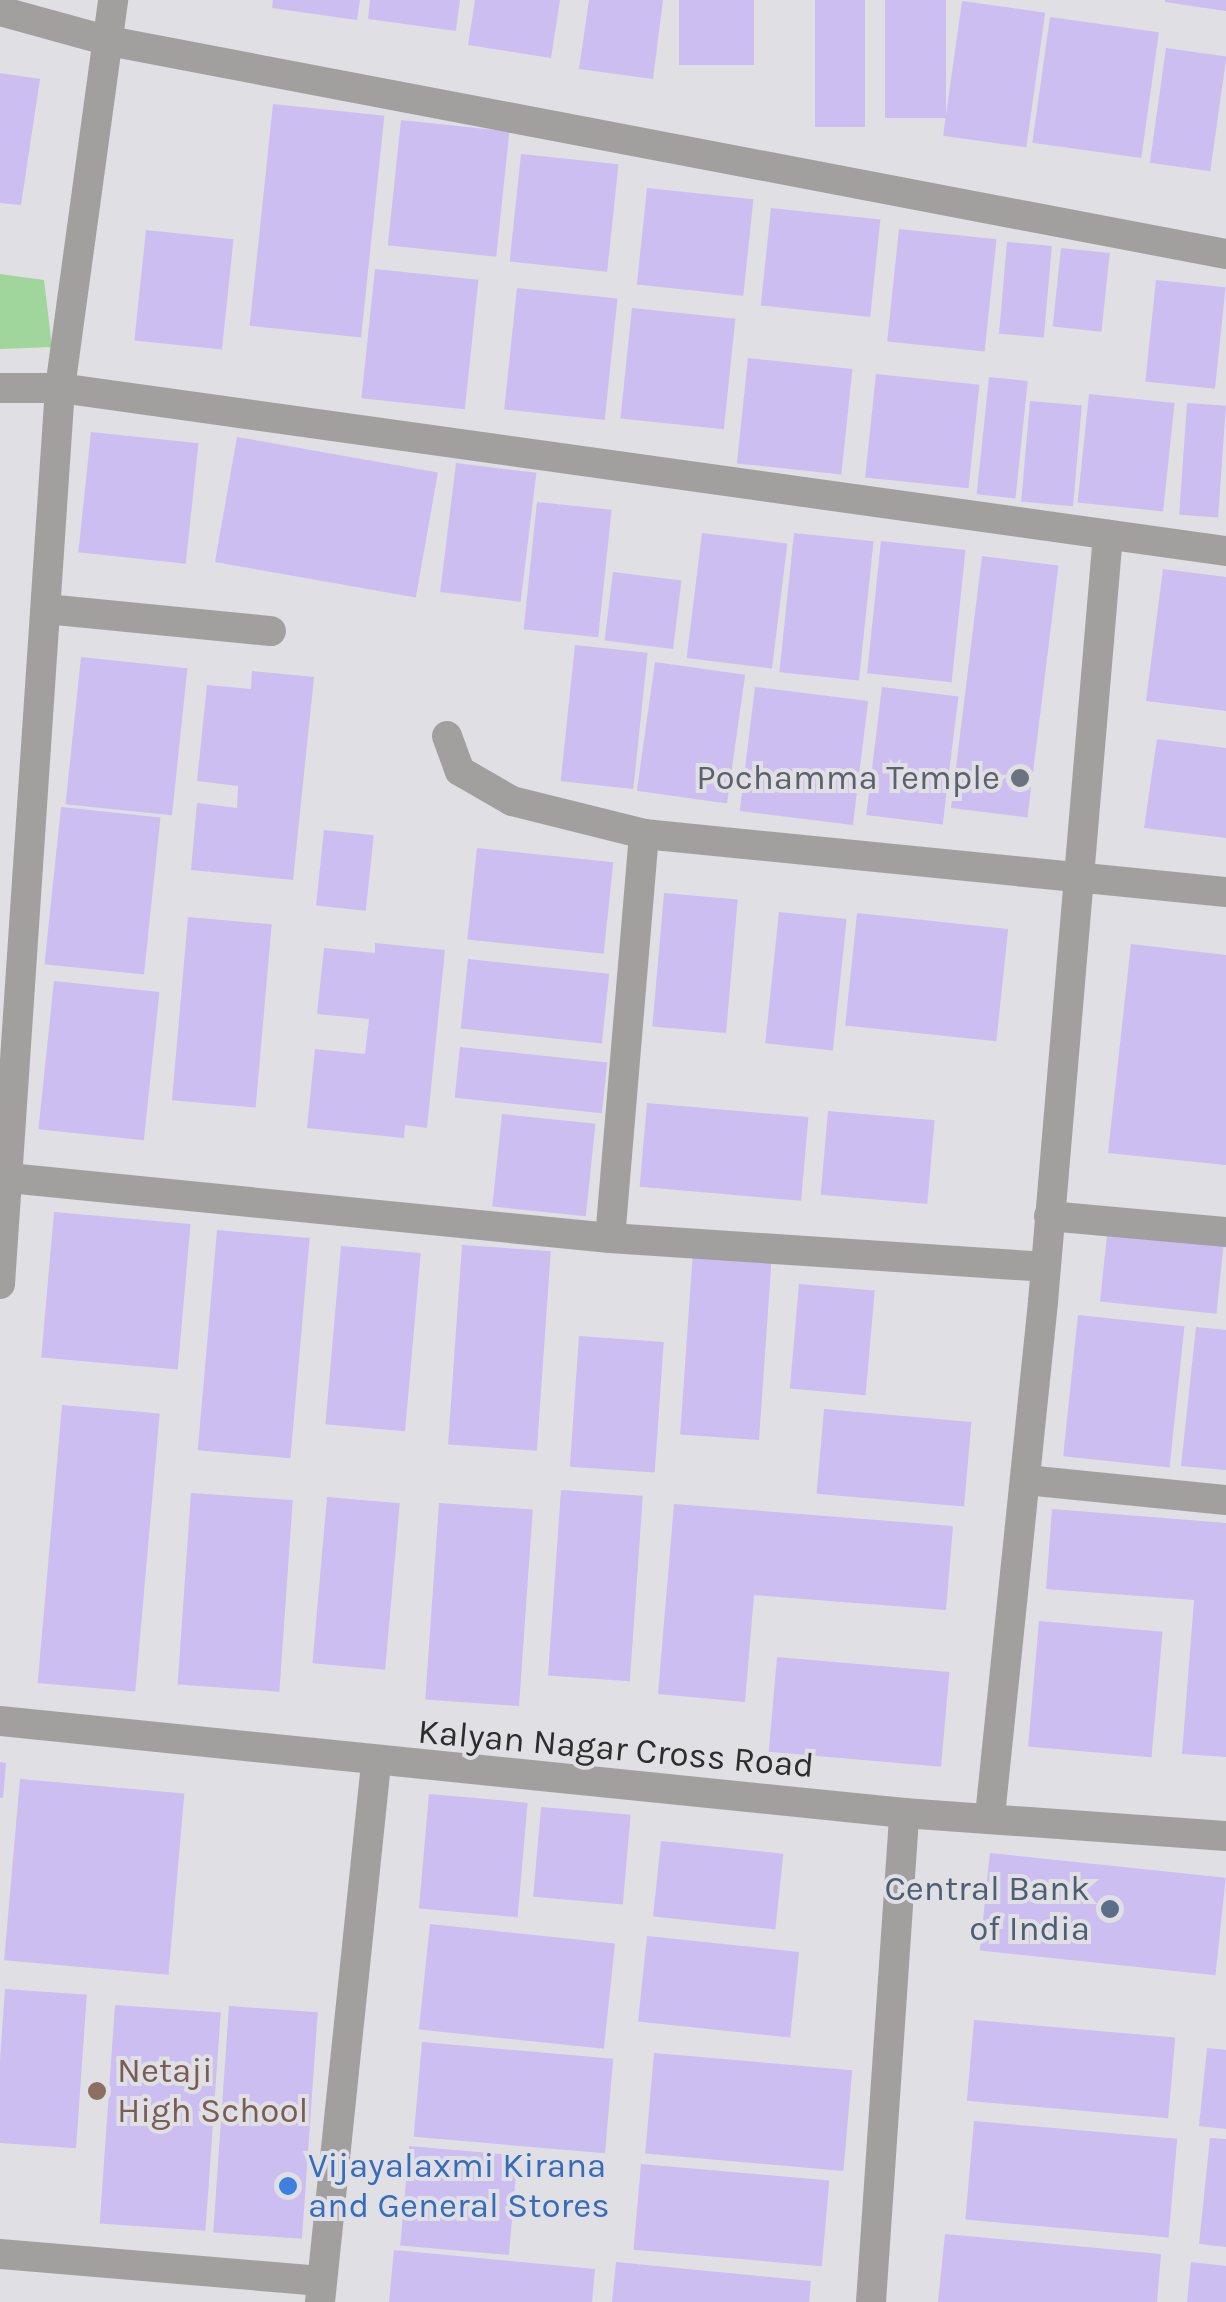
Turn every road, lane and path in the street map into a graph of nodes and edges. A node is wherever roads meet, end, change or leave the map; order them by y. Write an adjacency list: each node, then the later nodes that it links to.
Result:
1 (113, 0): 3 (street)
2 (0, 11): 3 (street)
3 (110, 41): 4 (street); 6 (street)
4 (1226, 254)
5 (0, 388): 6 (street)
6 (60, 388): 7 (street); 9 (street)
7 (1108, 535): 8 (street); 13 (street)
8 (1226, 551)
9 (46, 609): 10 (street); 15 (street)
10 (271, 631)
11 (447, 736): 12 (street)
12 (644, 834): 13 (street); 18 (street)
13 (1077, 877): 14 (street); 16 (street)
14 (1226, 892)
15 (9, 1178): 18 (street); 20 (street)
16 (1048, 1216): 17 (street); 19 (street)
17 (1226, 1232)
18 (610, 1238): 19 (street)
19 (1044, 1268): 21 (street)
20 (0, 1284)
21 (1026, 1480): 22 (street); 26 (street)
22 (1226, 1500)
23 (0, 1721): 24 (street, Kalyan Nagar Cross Road)
24 (376, 1764): 25 (street, Kalyan Nagar Cross Road); 29 (street)
25 (904, 1814): 26 (street, Kalyan Nagar Cross Road); 30 (street)
26 (990, 1816): 27 (street, Kalyan Nagar Cross Road)
27 (1226, 1836)
28 (0, 2254): 29 (street)
29 (321, 2292)
30 (872, 2302)

